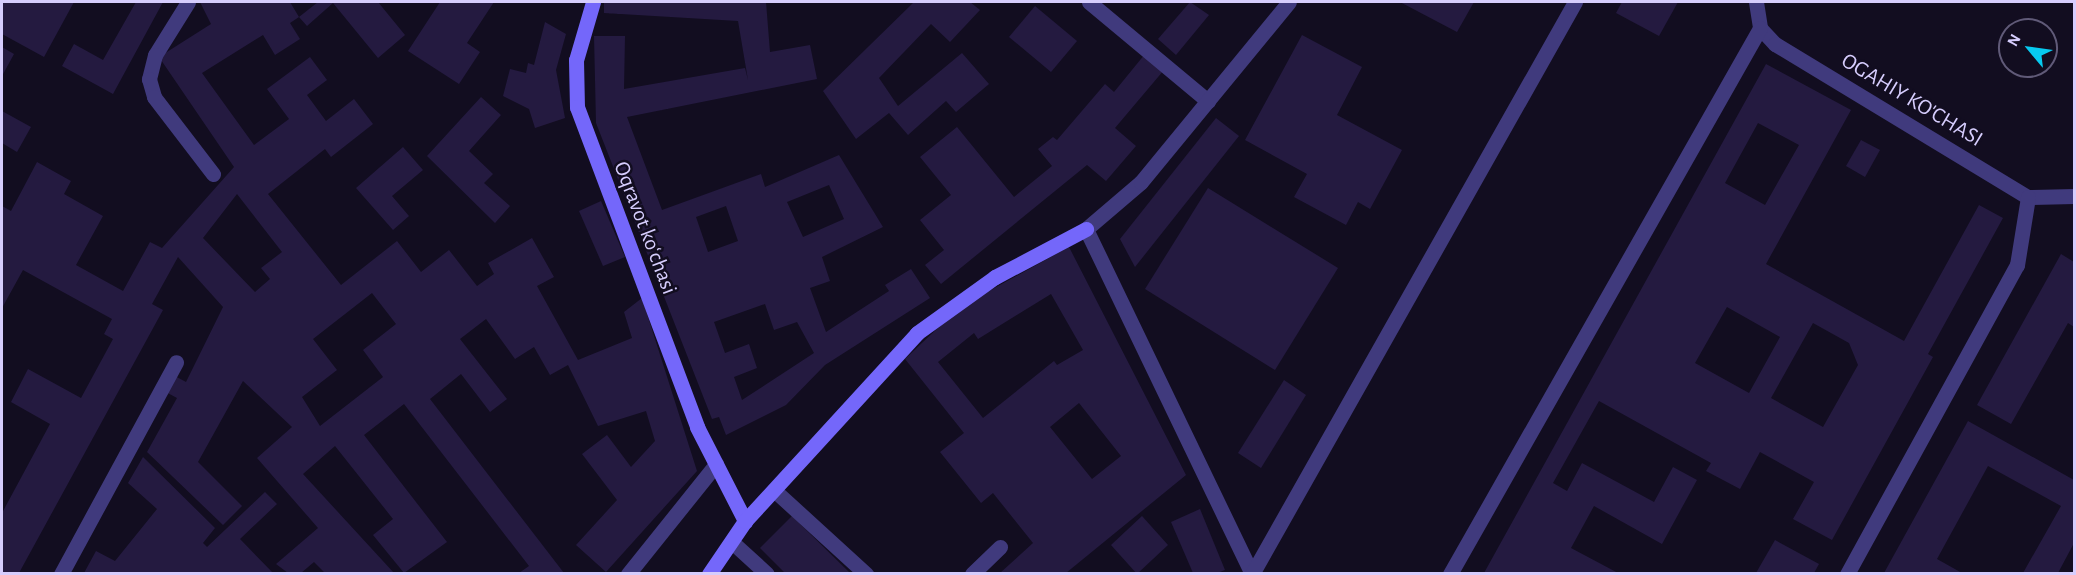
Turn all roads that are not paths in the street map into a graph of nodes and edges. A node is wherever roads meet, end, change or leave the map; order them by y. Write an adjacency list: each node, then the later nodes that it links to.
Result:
1 (188, 2): 9 (street)
2 (592, 2): 14 (street, Oqravot koʻchasi)
3 (1089, 2): 8 (street)
4 (1289, 2): 8 (street)
5 (1575, 2): 25 (street)
6 (1756, 2): 7 (street)
7 (1760, 27): 10 (street, OGAHIY KO'CHASI); 26 (street)
8 (1208, 101): 12 (street)
9 (213, 174)
10 (2028, 196): 11 (street); 27 (street)
11 (2074, 196)
12 (1086, 229): 15 (street); 25 (street)
13 (176, 362): 19 (street)
14 (716, 464): 16 (street, Oqravot koʻchasi); 20 (street)
15 (774, 490): 16 (street); 23 (street)
16 (745, 521): 17 (street)
17 (732, 542): 21 (street); 22 (street)
18 (1000, 547): 24 (street)
19 (61, 573)
20 (628, 573)
21 (709, 573)
22 (767, 573)
23 (866, 573)
24 (972, 573)
25 (1252, 573)
26 (1450, 573)
27 (1847, 573)

